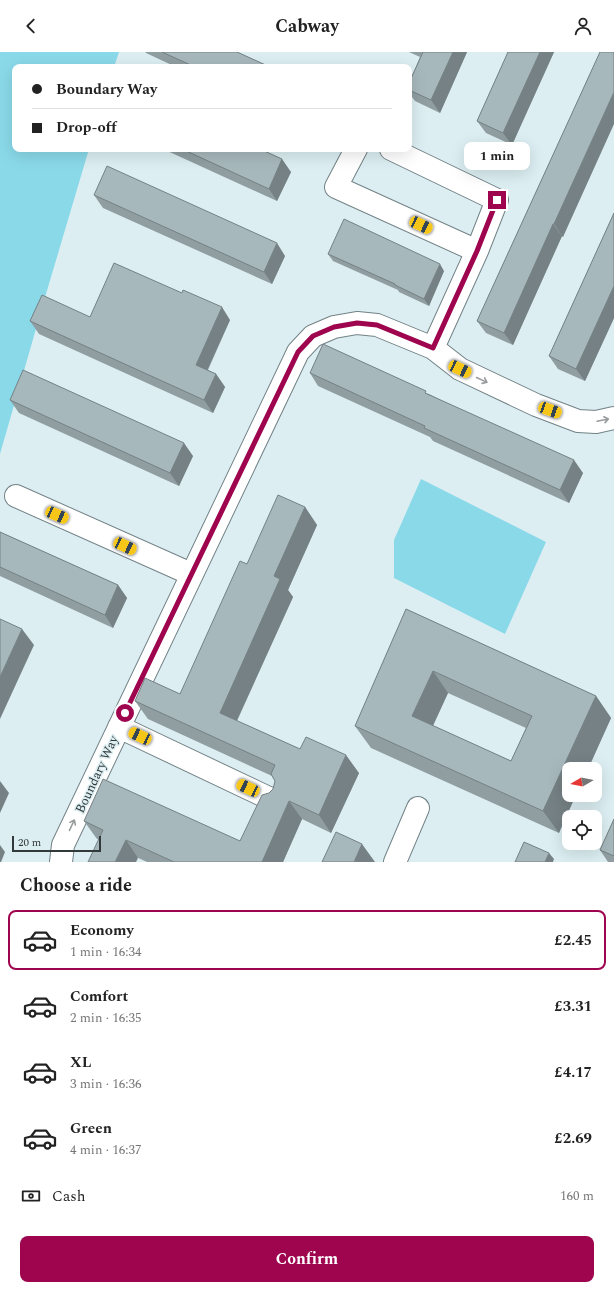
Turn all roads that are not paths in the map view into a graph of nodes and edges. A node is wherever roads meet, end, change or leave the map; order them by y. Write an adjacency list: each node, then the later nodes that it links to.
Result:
1 (354, 152): 3 (street)
2 (397, 152): 3 (street)
3 (477, 251): 4 (street)
4 (433, 348): 5 (street, Boundary Way, one-way to 5); 7 (street, Boundary Way)
5 (614, 418)
6 (16, 496): 7 (street)
7 (191, 574): 8 (street, Boundary Way)
8 (119, 727): 9 (street); 11 (street, Boundary Way, one-way to 8)
9 (275, 800)
10 (418, 808): 12 (street)
11 (60, 862)
12 (395, 862)

